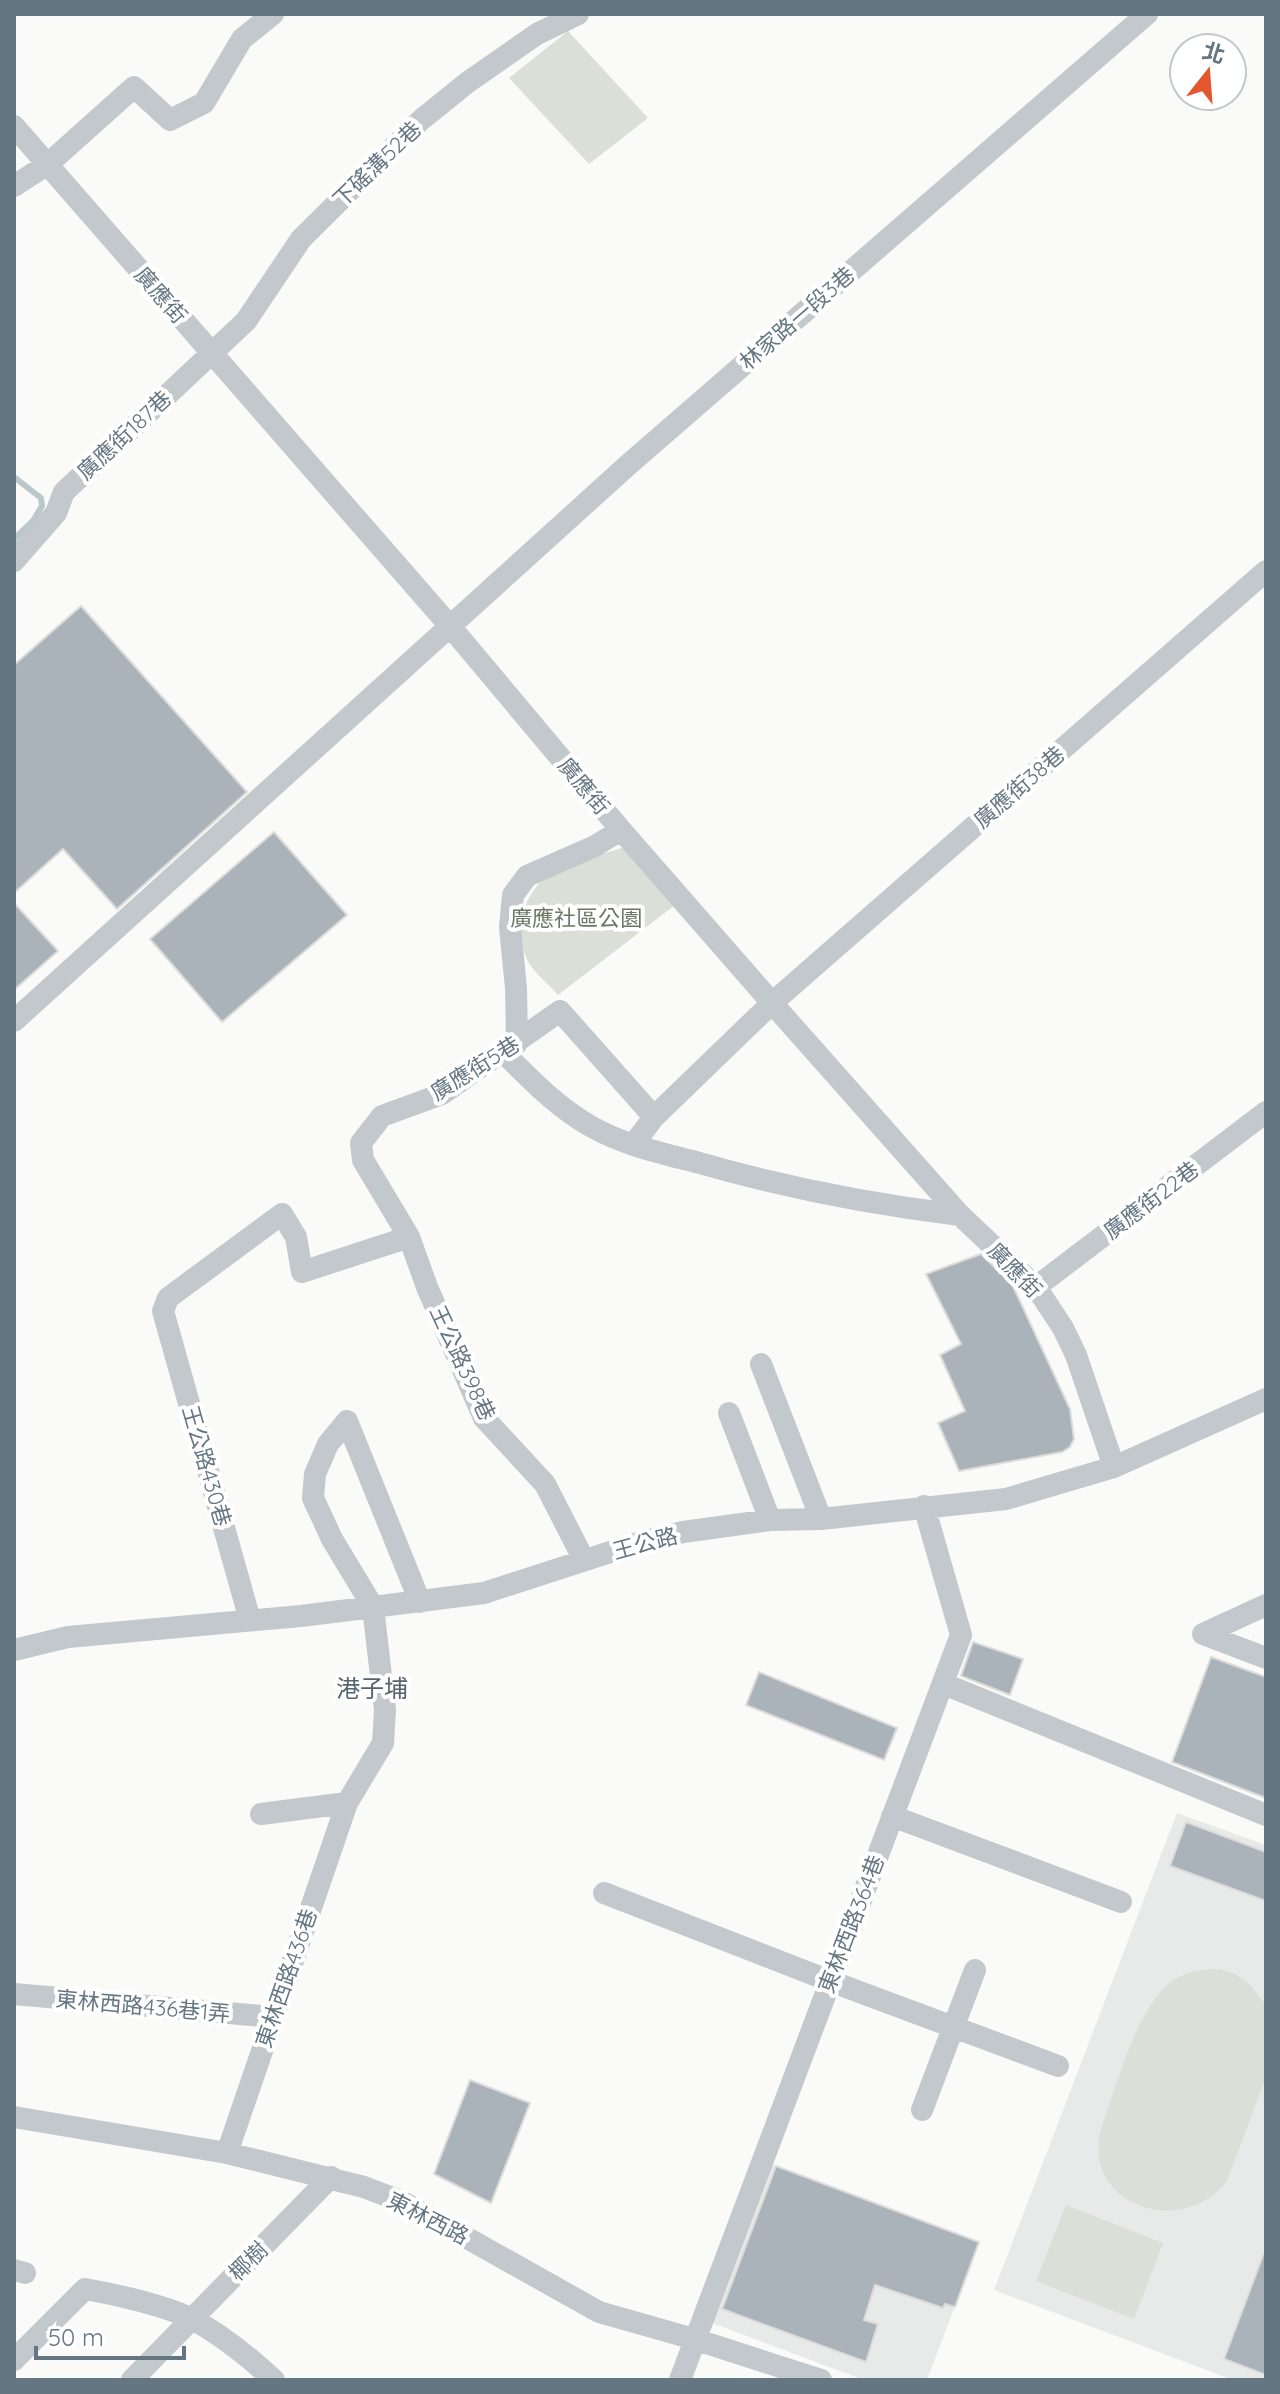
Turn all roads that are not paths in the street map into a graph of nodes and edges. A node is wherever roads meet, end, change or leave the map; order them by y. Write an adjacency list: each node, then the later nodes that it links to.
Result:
1 (273, 14): 5 (street)
2 (578, 14): 7 (street, 下磘溝52巷)
3 (1147, 14): 10 (street, 林家路一段3巷)
4 (14, 126): 5 (street, 廣應街)
5 (48, 164): 6 (street); 7 (street, 廣應街)
6 (14, 186)
7 (212, 353): 8 (street, 廣應街187巷); 10 (street, 廣應街)
8 (14, 561)
9 (1266, 571): 12 (street, 廣應街38巷)
10 (449, 625): 11 (street, 廣應街); 13 (street, 林家路一段3巷)
11 (621, 830): 12 (street, 廣應街); 14 (street)
12 (772, 1003): 16 (street, 廣應街38巷); 18 (street, 廣應街)
13 (14, 1021)
14 (510, 1048): 16 (street, 廣應街5巷); 17 (street); 19 (street, 廣應街5巷)
15 (1266, 1112): 20 (street, 廣應街22巷)
16 (654, 1117): 17 (street, 廣應街38巷)
17 (633, 1145): 18 (street)
18 (960, 1215): 20 (street, 廣應街)
19 (409, 1237): 28 (street, 王公路398巷); 32 (street, 王公路430巷)
20 (1036, 1287): 24 (street, 廣應街)
21 (761, 1364): 26 (street)
22 (1266, 1399): 24 (street, 王公路)
23 (729, 1413): 27 (street)
24 (1114, 1467): 25 (street, 王公路)
25 (924, 1506): 26 (street, 王公路); 35 (street, 東林西路364巷)
26 (821, 1519): 27 (street, 王公路)
27 (770, 1520): 28 (street, 王公路)
28 (584, 1560): 29 (street, 王公路)
29 (420, 1602): 31 (street, 王公路); 31 (street, 東林西路436巷)
30 (1266, 1605): 34 (street)
31 (373, 1607): 32 (street, 王公路); 36 (street, 東林西路436巷)
32 (250, 1620): 33 (street, 王公路)
33 (14, 1650)
34 (1266, 1658)
35 (944, 1684): 38 (street); 39 (street, 東林西路364巷)
36 (347, 1803): 37 (street); 45 (street, 東林西路436巷)
37 (261, 1814)
38 (1266, 1815)
39 (892, 1816): 41 (street); 43 (street, 東林西路364巷)
40 (604, 1893): 43 (street)
41 (1121, 1902)
42 (975, 1970): 46 (street)
43 (830, 1981): 46 (street); 53 (street, 東林西路364巷)
44 (14, 1994): 45 (street, 東林西路436巷1弄)
45 (272, 2017): 50 (street, 東林西路436巷)
46 (954, 2026): 47 (street); 48 (street)
47 (1058, 2066)
48 (922, 2110)
49 (14, 2117): 50 (street, 東林西路)
50 (227, 2153): 51 (street, 東林西路)
51 (331, 2177): 52 (street, 椰樹); 53 (street, 東林西路)
52 (191, 2319): 54 (street); 56 (street, 椰樹); 57 (street)
53 (694, 2339): 55 (street, 東林西路); 58 (street, 東林西路364巷)
54 (14, 2360)
55 (767, 2372): 59 (street, 東林西路)
56 (132, 2380)
57 (274, 2380)
58 (680, 2380)
59 (821, 2380)

